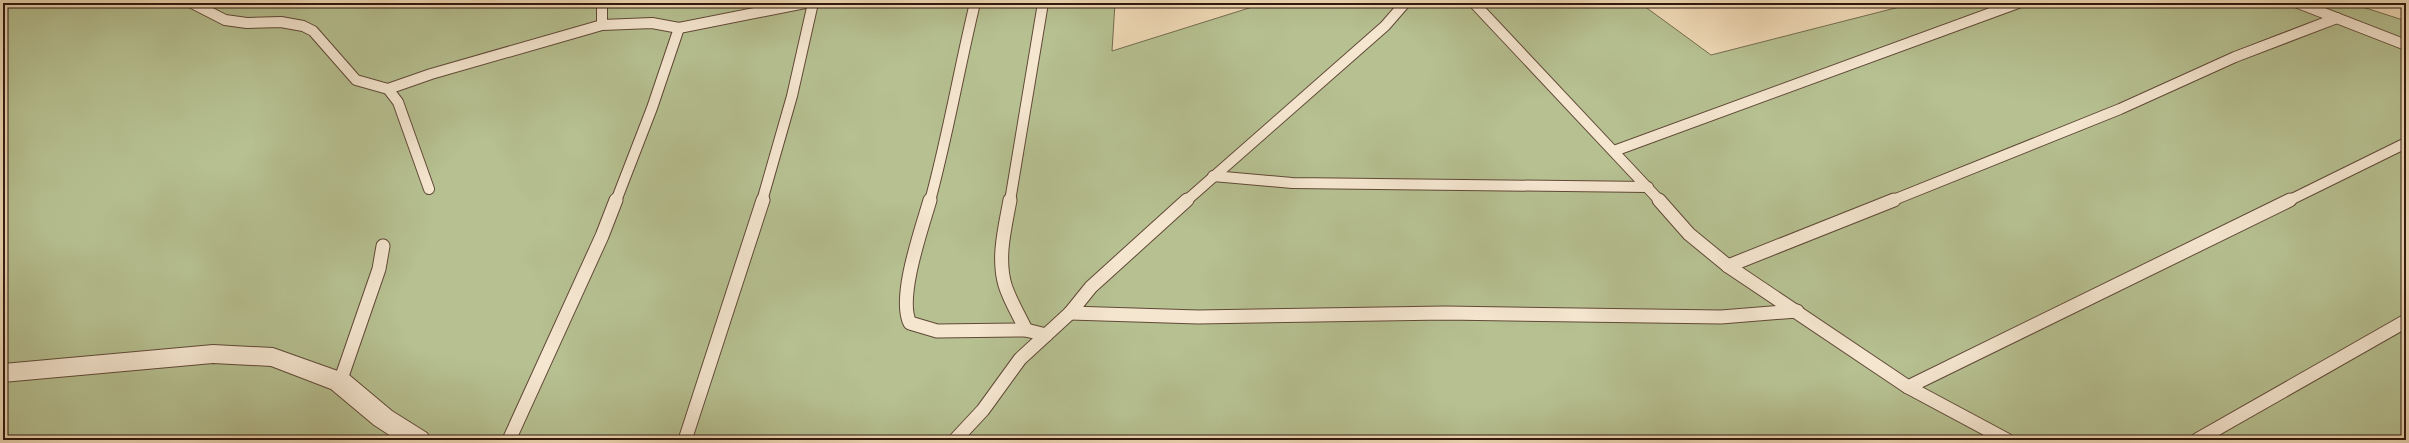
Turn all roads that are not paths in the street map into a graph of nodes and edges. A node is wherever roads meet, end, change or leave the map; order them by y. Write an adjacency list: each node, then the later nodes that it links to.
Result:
1 (192, 3): 15 (lane)
2 (602, 3): 12 (lane)
3 (805, 3): 13 (lane)
4 (813, 3): 33 (lane)
5 (975, 3): 26 (lane)
6 (1043, 3): 26 (lane)
7 (1405, 3): 18 (lane)
8 (1474, 3): 17 (lane)
9 (2018, 3): 17 (lane)
10 (2298, 3): 11 (lane)
11 (2337, 18): 14 (lane); 22 (lane)
12 (602, 25): 13 (lane); 15 (lane)
13 (679, 28): 32 (lane)
14 (2406, 45)
15 (388, 89): 20 (lane)
16 (2406, 143): 30 (lane)
17 (1614, 151): 19 (lane)
18 (1213, 176): 19 (lane); 24 (lane)
19 (1648, 187): 22 (lane)
20 (429, 189)
21 (383, 246): 29 (lane)
22 (1728, 266): 23 (lane)
23 (1797, 312): 24 (lane); 30 (lane)
24 (1070, 313): 27 (lane)
25 (2406, 321): 36 (lane)
26 (1026, 330): 27 (lane)
27 (1046, 336): 34 (lane)
28 (3, 373): 29 (street)
29 (340, 382): 31 (street)
30 (1908, 387): 35 (lane)
31 (418, 440)
32 (509, 440)
33 (685, 440)
34 (955, 440)
35 (2007, 440)
36 (2197, 440)

